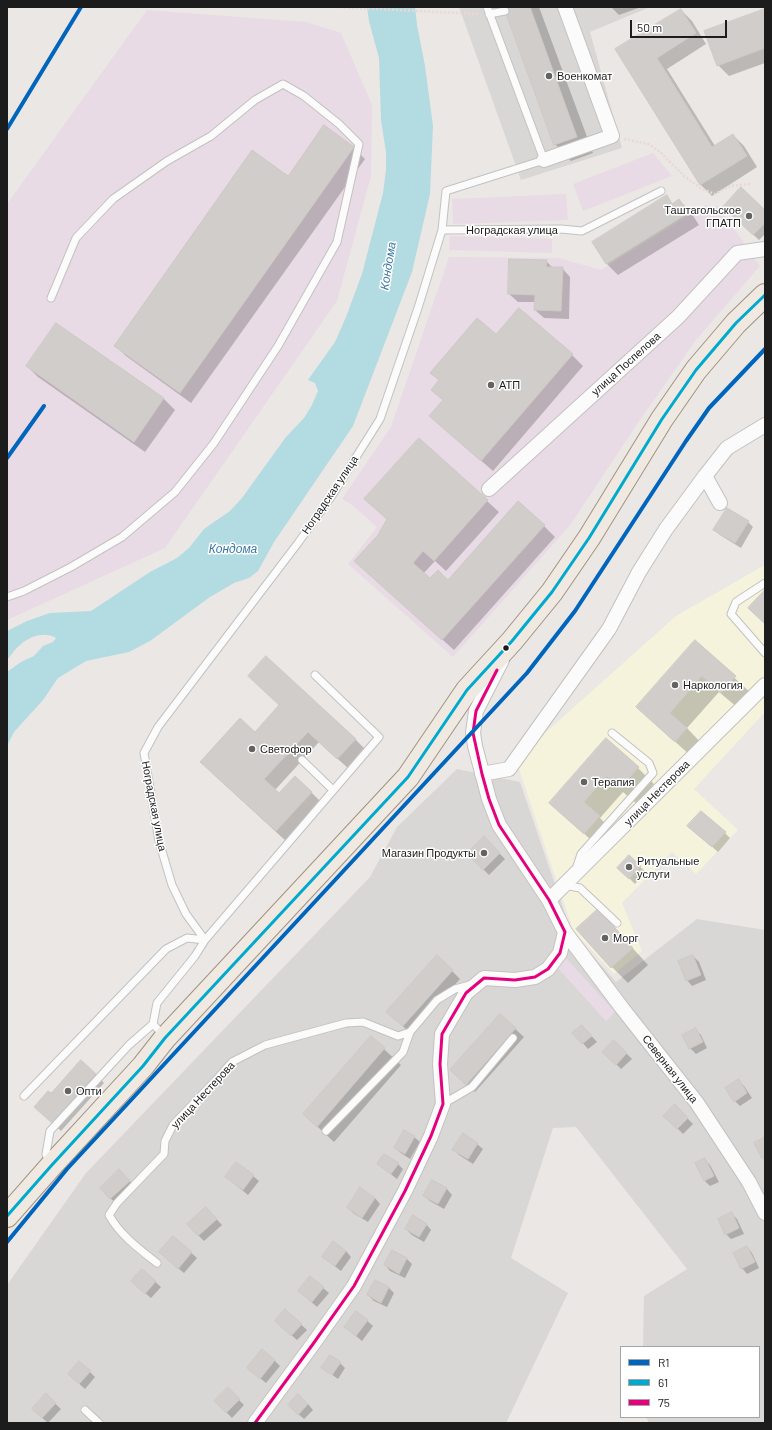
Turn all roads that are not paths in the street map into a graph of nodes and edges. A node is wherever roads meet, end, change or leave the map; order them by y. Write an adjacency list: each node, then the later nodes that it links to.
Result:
1 (565, 7): 4 (street)
2 (488, 11): 3 (lane); 4 (lane)
3 (505, 11)
4 (544, 160): 6 (lane)
5 (661, 191): 6 (lane, Ноградская улица)
6 (442, 230): 29 (lane, Ноградская улица)
7 (765, 249): 12 (street, улица Поспелова)
8 (765, 295): 16 (main road)
9 (51, 298): 15 (lane)
10 (765, 425): 11 (street)
11 (705, 476): 13 (street); 22 (street)
12 (489, 489)
13 (720, 503)
14 (765, 583): 17 (lane)
15 (7, 597)
16 (512, 641): 22 (street); 31 (main road)
17 (765, 653)
18 (315, 675): 23 (lane)
19 (765, 685): 24 (street, улица Нестерова)
20 (612, 733): 24 (lane)
21 (302, 760): 23 (lane)
22 (482, 774): 26 (street)
23 (333, 790): 29 (lane)
24 (574, 874): 25 (street, улица Нестерова)
25 (564, 885): 26 (street, улица Нестерова); 27 (lane)
26 (549, 900): 28 (street)
27 (617, 923)
28 (565, 932): 30 (street); 37 (street, Северная улица)
29 (205, 940): 31 (lane); 34 (lane)
30 (478, 983): 32 (lane); 35 (street)
31 (159, 1031): 38 (main road)
32 (410, 1032): 36 (lane); 39 (lane, улица Нестерова)
33 (513, 1038): 35 (lane)
34 (24, 1096)
35 (443, 1104): 41 (street)
36 (326, 1131)
37 (765, 1213)
38 (7, 1216)
39 (157, 1263)
40 (85, 1410): 42 (lane)
41 (258, 1422)
42 (99, 1423)

